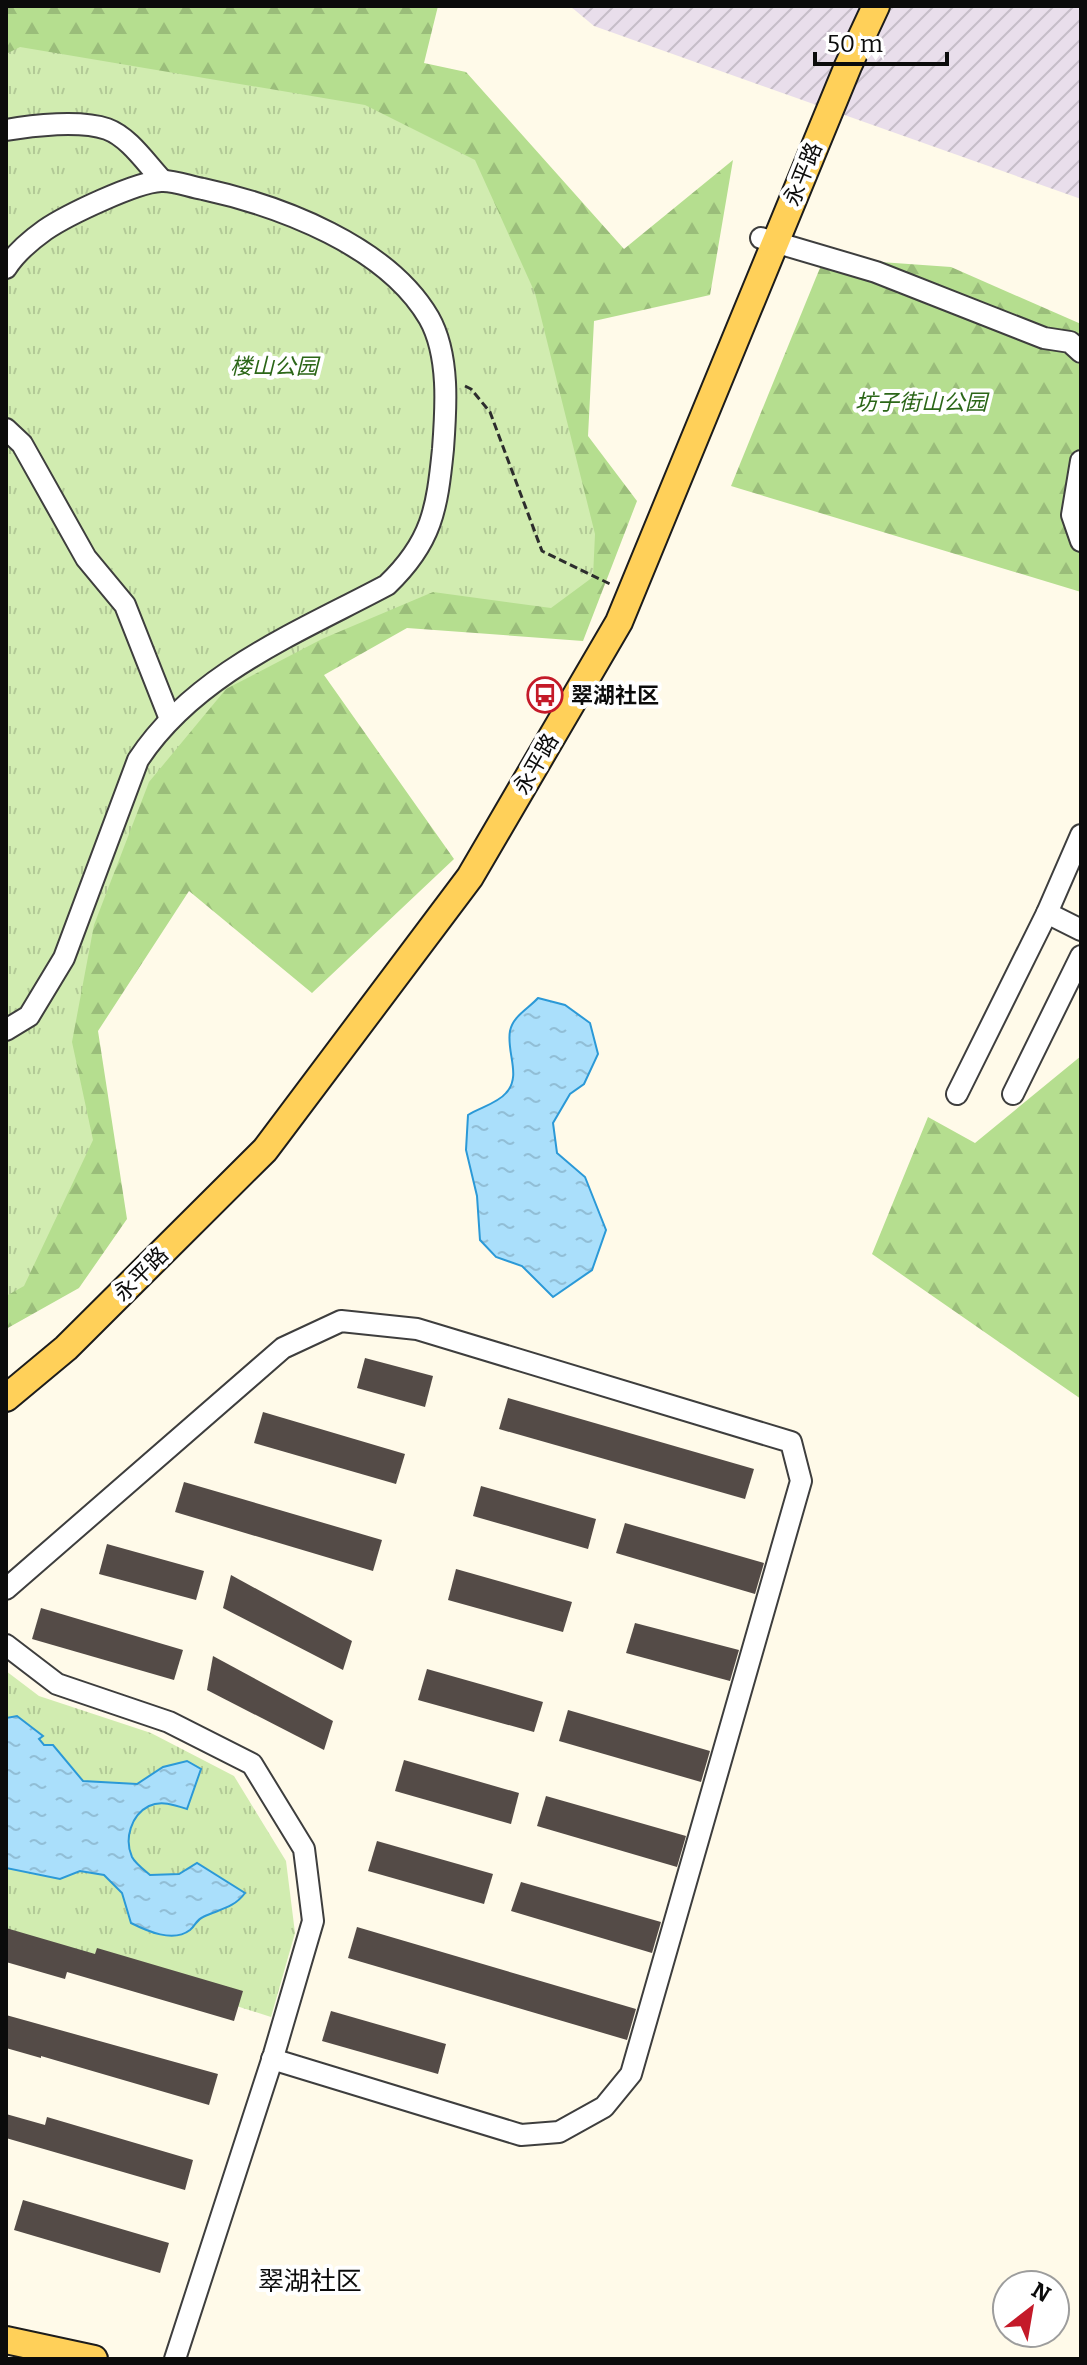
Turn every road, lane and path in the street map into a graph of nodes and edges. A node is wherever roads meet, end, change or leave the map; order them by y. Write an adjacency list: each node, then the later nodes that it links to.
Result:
1 (860, 6): 5 (main road, 永平路)
2 (876, 6): 5 (main road, 永平路)
3 (6, 130): 4 (street)
4 (162, 180): 6 (street); 8 (street)
5 (768, 240): 7 (street); 12 (main road, 永平路); 22 (main road, 永平路)
6 (6, 268)
7 (1081, 352)
8 (443, 378): 12 (path); 13 (street)
9 (6, 429): 13 (street)
10 (1081, 461): 11 (street)
11 (1081, 541)
12 (618, 588): 21 (main road, 永平路)
13 (170, 719): 18 (street)
14 (1081, 835): 15 (street)
15 (1047, 913): 16 (street); 19 (street)
16 (1081, 930)
17 (1081, 956): 20 (street)
18 (6, 1030)
19 (957, 1094)
20 (1013, 1094)
21 (6, 1377)
22 (6, 1398)
23 (6, 1589): 25 (street)
24 (6, 1645): 25 (street)
25 (272, 2059): 28 (street)
26 (6, 2340): 27 (main road)
27 (94, 2359)
28 (175, 2359)

